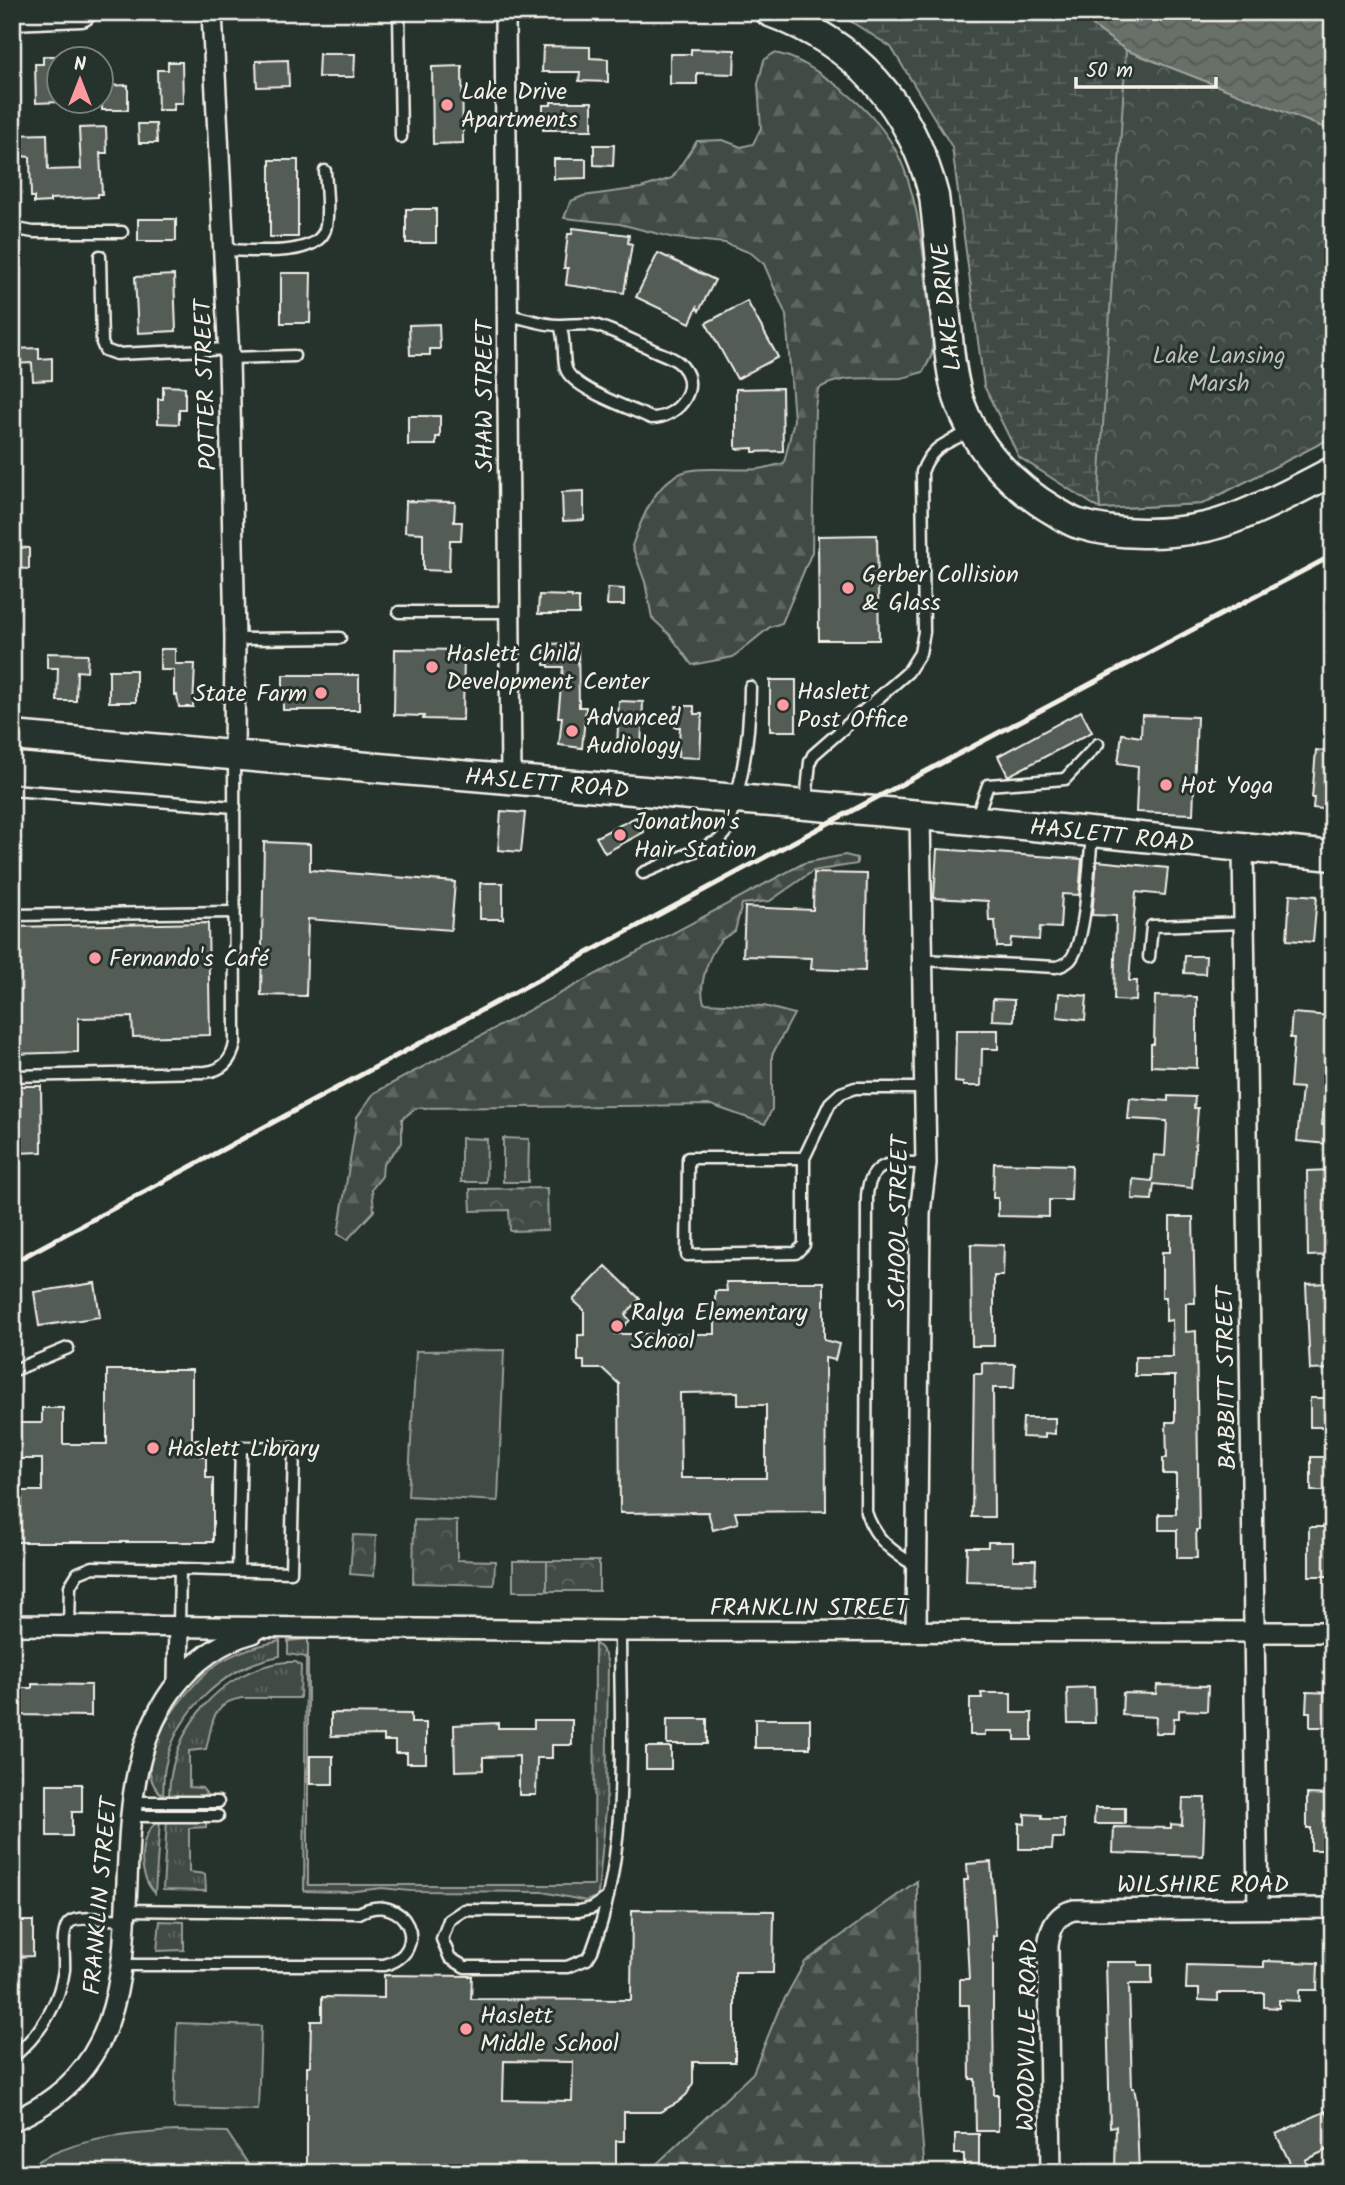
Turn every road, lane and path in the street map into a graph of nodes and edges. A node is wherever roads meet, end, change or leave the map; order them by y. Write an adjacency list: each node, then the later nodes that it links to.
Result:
1 (81, 12): 6 (street)
2 (212, 12): 11 (street, POTTER STREET)
3 (399, 12): 7 (lane)
4 (505, 12): 13 (street, SHAW STREET)
5 (770, 12): 17 (street, LAKE DRIVE)
6 (12, 15)
7 (401, 137)
8 (326, 171): 11 (lane)
9 (12, 228): 10 (lane)
10 (122, 232)
11 (224, 250): 15 (street, POTTER STREET)
12 (100, 256): 15 (lane)
13 (508, 315): 14 (lane); 20 (street, SHAW STREET)
14 (560, 326): 14 (lane)
15 (229, 353): 16 (lane); 22 (street, POTTER STREET)
16 (294, 356)
17 (973, 430): 18 (street, LAKE DRIVE); 30 (lane)
18 (1333, 471)
19 (399, 612): 20 (lane)
20 (510, 612): 27 (street, SHAW STREET)
21 (340, 638): 22 (lane)
22 (235, 639): 26 (street, POTTER STREET)
23 (750, 687): 29 (lane)
24 (12, 736): 26 (street, HASLETT ROAD)
25 (1098, 744): 33 (lane)
26 (234, 755): 27 (street, HASLETT ROAD); 31 (lane)
27 (511, 780): 29 (street, HASLETT ROAD)
28 (12, 790): 31 (lane)
29 (735, 799): 30 (street, HASLETT ROAD); 37 (lane)
30 (806, 805): 32 (street, HASLETT ROAD)
31 (234, 807): 38 (lane)
32 (920, 815): 33 (street, HASLETT ROAD); 42 (street, SCHOOL STREET)
33 (975, 821): 34 (street, HASLETT ROAD)
34 (1092, 833): 35 (street, HASLETT ROAD); 42 (lane)
35 (1244, 848): 36 (street, HASLETT ROAD); 40 (street, BABBITT STREET)
36 (1333, 856)
37 (643, 873)
38 (234, 912): 39 (lane); 43 (lane)
39 (12, 915)
40 (1245, 923): 41 (lane); 58 (street, BABBITT STREET)
41 (1149, 957)
42 (923, 960): 44 (street, SCHOOL STREET)
43 (12, 1076)
44 (925, 1088): 45 (lane); 46 (street, SCHOOL STREET)
45 (804, 1158): 45 (lane)
46 (926, 1164): 49 (street, SCHOOL STREET); 49 (lane)
47 (68, 1348): 48 (lane)
48 (12, 1371)
49 (917, 1567): 57 (street, SCHOOL STREET)
50 (180, 1569): 51 (lane); 53 (lane); 54 (lane)
51 (238, 1571): 51 (lane)
52 (12, 1625): 53 (street, FRANKLIN STREET)
53 (69, 1626): 54 (street, FRANKLIN STREET)
54 (179, 1626): 55 (street, FRANKLIN STREET); 60 (street)
55 (284, 1629): 56 (street, FRANKLIN STREET); 60 (street, FRANKLIN STREET)
56 (620, 1631): 57 (street, FRANKLIN STREET); 64 (lane)
57 (916, 1632): 58 (street, FRANKLIN STREET)
58 (1253, 1632): 59 (street, FRANKLIN STREET); 65 (street, BABBITT STREET)
59 (1333, 1632)
60 (178, 1682): 62 (street, FRANKLIN STREET)
61 (218, 1802): 62 (lane)
62 (132, 1809): 63 (lane); 68 (street, FRANKLIN STREET)
63 (218, 1816)
64 (608, 1897): 64 (lane)
65 (1258, 1908): 66 (street, WILSHIRE ROAD); 67 (street, WILSHIRE ROAD)
66 (1333, 1908)
67 (1074, 1910): 72 (street, WOODVILLE ROAD)
68 (125, 1915): 69 (street, FRANKLIN STREET); 69 (lane); 70 (lane)
69 (122, 1965): 71 (street, FRANKLIN STREET)
70 (12, 2058)
71 (12, 2122)
72 (1051, 2173)

